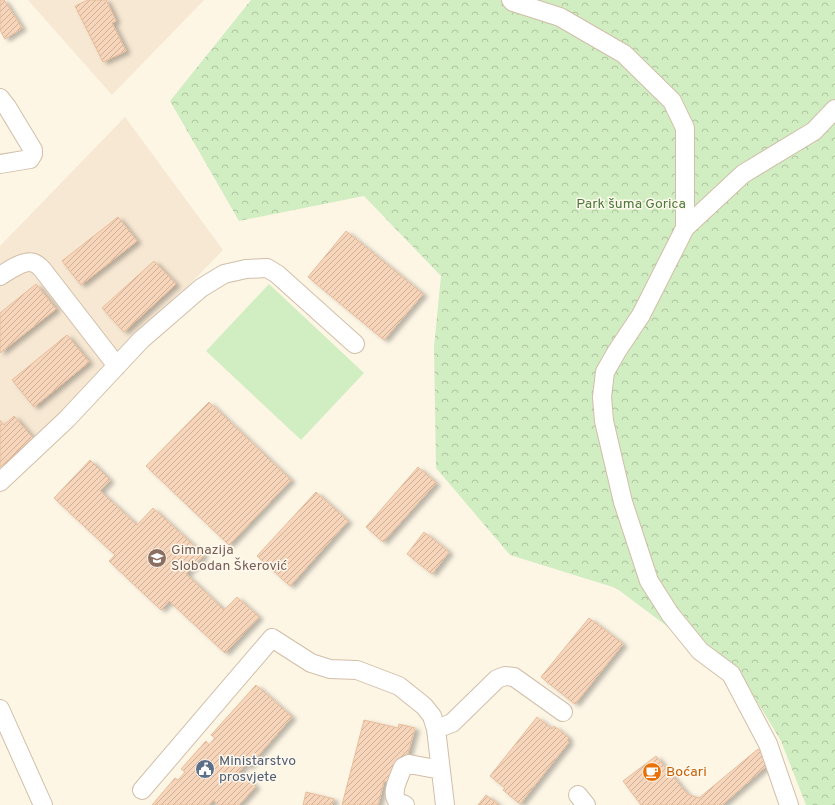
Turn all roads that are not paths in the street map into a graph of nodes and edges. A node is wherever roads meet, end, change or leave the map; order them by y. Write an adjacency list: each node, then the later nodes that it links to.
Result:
1 (511, 0): 5 (street)
2 (0, 98): 4 (street)
3 (835, 109): 5 (street)
4 (0, 164)
5 (685, 228): 18 (street)
6 (0, 276): 8 (street)
7 (355, 344): 8 (street)
8 (117, 366): 9 (street)
9 (0, 482)
10 (0, 709): 15 (street)
11 (563, 712): 12 (street)
12 (436, 729): 13 (street); 14 (street)
13 (441, 770): 16 (street); 17 (street)
14 (142, 790)
15 (43, 805)
16 (406, 805)
17 (445, 805)
18 (789, 805)

